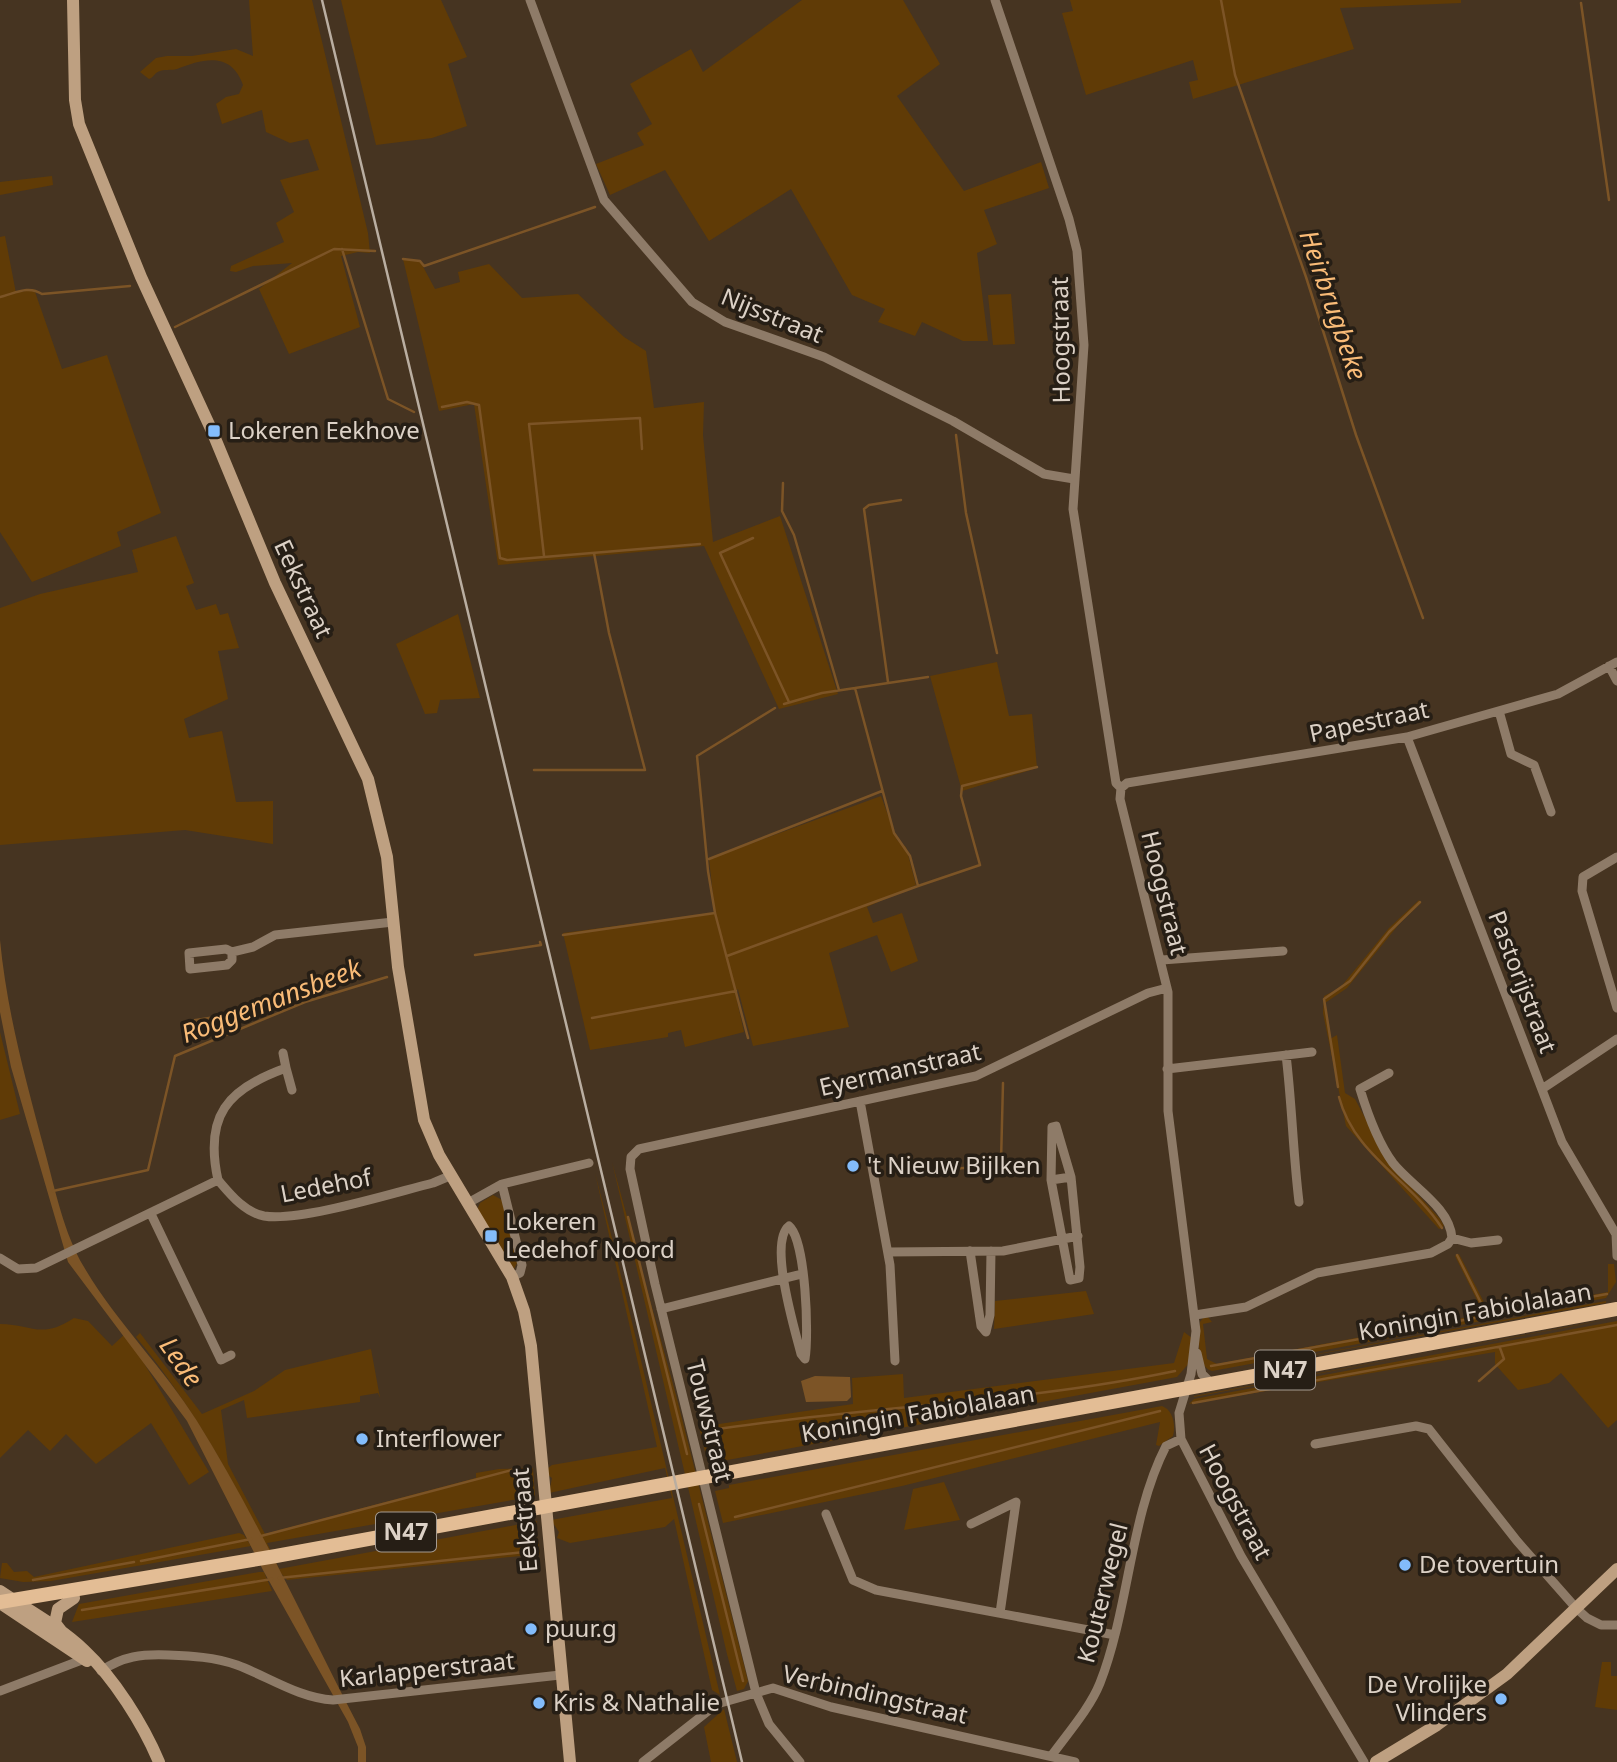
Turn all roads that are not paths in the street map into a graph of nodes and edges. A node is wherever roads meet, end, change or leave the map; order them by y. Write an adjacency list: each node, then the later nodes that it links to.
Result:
1 (72, 0): 12 (street, Eekstraat)
2 (530, 0): 4 (street, Nijsstraat)
3 (995, 0): 4 (street, Hoogstraat)
4 (1074, 479): 9 (street, Hoogstraat)
5 (1613, 664): 6 (street); 7 (street, Papestraat)
6 (1617, 681)
7 (1499, 711): 8 (street, Papestraat); 10 (street)
8 (1407, 737): 9 (street, Papestraat); 25 (street, Pastorijstraat)
9 (1121, 788): 15 (street, Hoogstraat)
10 (1551, 812)
11 (1617, 857): 17 (street)
12 (393, 922): 14 (street); 30 (street, Eekstraat)
13 (1283, 951): 15 (street)
14 (232, 952): 14 (street)
15 (1162, 960): 16 (street, Hoogstraat)
16 (1167, 988): 23 (street, Hoogstraat); 27 (street, Eyermanstraat)
17 (1617, 1008)
18 (1617, 1039): 25 (street)
19 (1312, 1052): 21 (street)
20 (283, 1053): 22 (street)
21 (1286, 1055): 23 (street); 35 (street)
22 (286, 1068): 26 (street); 32 (street)
23 (1167, 1069): 53 (street, Hoogstraat)
24 (1389, 1073): 40 (street)
25 (1542, 1089): 38 (street, Pastorijstraat)
26 (292, 1090)
27 (860, 1101): 28 (street, Eyermanstraat); 45 (street)
28 (631, 1157): 51 (street, Touwstraat)
29 (589, 1163): 34 (street)
30 (452, 1175): 32 (street, Ledehof); 36 (street, Eekstraat)
31 (1071, 1177): 33 (street); 33 (street); 39 (street)
32 (218, 1180): 37 (street)
33 (1051, 1180): 41 (street)
34 (502, 1184): 36 (street); 49 (street)
35 (1298, 1202)
36 (468, 1203): 49 (street, Eekstraat)
37 (151, 1214): 47 (street); 55 (street)
38 (1616, 1235): 46 (street, Pastorijstraat)
39 (1078, 1236): 41 (street); 41 (street)
40 (1452, 1238): 42 (street); 53 (street)
41 (1062, 1239): 44 (street)
42 (1498, 1240)
43 (970, 1251): 44 (street); 44 (street); 45 (street)
44 (991, 1251)
45 (888, 1252): 56 (street)
46 (1617, 1256)
47 (0, 1258)
48 (802, 1274): 50 (street); 50 (street); 50 (street)
49 (512, 1277): 74 (street, Eekstraat)
50 (783, 1278): 51 (street)
51 (661, 1309): 76 (street, Touwstraat)
52 (1617, 1309): 57 (main road, Koningin Fabiolalaan / N47)
53 (1195, 1315): 54 (street, Hoogstraat)
54 (1196, 1348): 57 (street); 58 (street, Hoogstraat)
55 (231, 1355)
56 (895, 1361)
57 (1212, 1384): 58 (main road, Koningin Fabiolalaan / N47)
58 (1185, 1389): 59 (street, Hoogstraat); 63 (main road, Koningin Fabiolalaan / N47)
59 (1181, 1439): 71 (street, Kouterwegel); 83 (street, Hoogstraat)
60 (1315, 1444): 67 (street)
61 (826, 1514): 68 (street)
62 (971, 1524): 68 (street)
63 (227, 1565): 65 (main road, Koningin Fabiolalaan / N47); 66 (main road, Koningin Fabiolalaan / N47)
64 (1617, 1569): 67 (street)
65 (74, 1598): 66 (main road, Koningin Fabiolalaan / N47); 70 (street)
66 (6, 1603): 70 (street); 72 (street)
67 (1576, 1608): 69 (street); 84 (street)
68 (1000, 1613): 71 (street)
69 (1617, 1625)
70 (62, 1633): 72 (street)
71 (1115, 1635): 77 (street, Kouterwegel)
72 (87, 1658): 73 (street); 75 (street)
73 (101, 1671): 74 (street, Karlapperstraat); 78 (street)
74 (560, 1675): 79 (street, Eekstraat)
75 (0, 1691)
76 (756, 1693): 77 (street, Verbindingstraat); 80 (street, Verbindingstraat); 81 (street, Touwstraat)
77 (1052, 1755): 82 (street, Verbindingstraat)
78 (159, 1762)
79 (570, 1762)
80 (643, 1762)
81 (800, 1762)
82 (1075, 1762)
83 (1364, 1762)
84 (1376, 1762)

